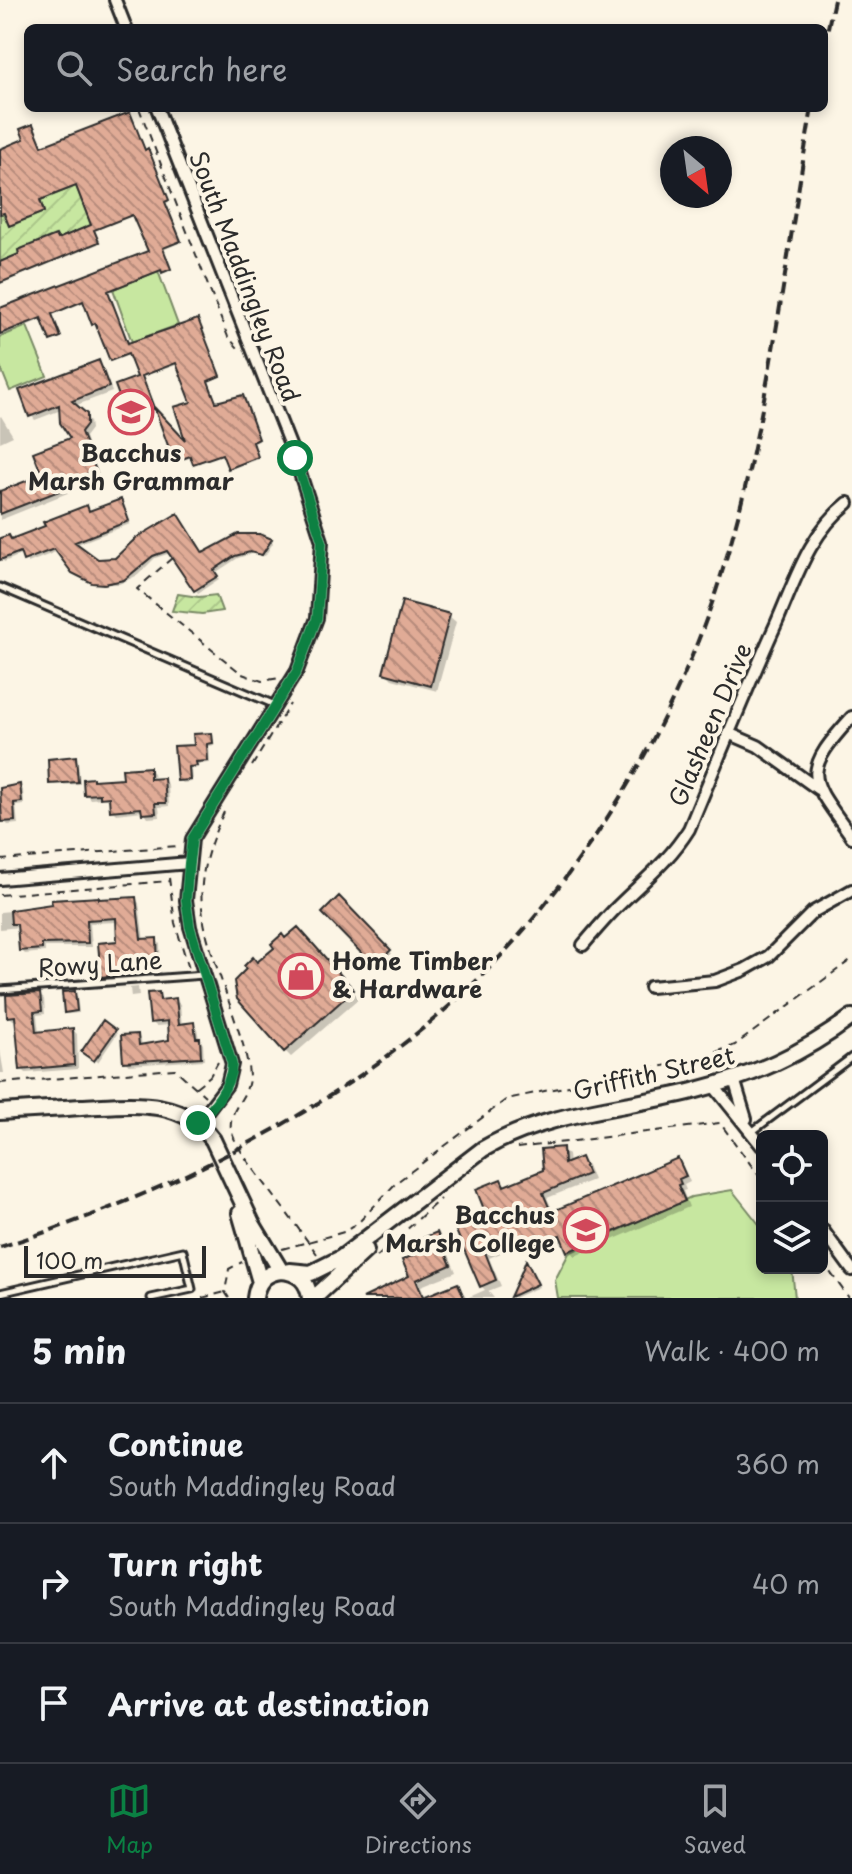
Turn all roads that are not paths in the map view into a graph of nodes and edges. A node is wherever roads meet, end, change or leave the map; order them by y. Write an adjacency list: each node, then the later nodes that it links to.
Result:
1 (115, 0): 2 (street)
2 (124, 24)
3 (159, 112): 6 (street, South Maddingley Road)
4 (848, 503): 8 (street, Glasheen Drive)
5 (0, 587): 6 (lane)
6 (277, 700): 11 (street, South Maddingley Road)
7 (852, 717): 9 (street)
8 (728, 733): 9 (street); 14 (street, Glasheen Drive)
9 (818, 789): 10 (street)
10 (852, 837)
11 (189, 863): 12 (street); 15 (street, South Maddingley Road)
12 (0, 879)
13 (852, 890): 16 (street)
14 (583, 945)
15 (204, 975): 17 (lane, Rowy Lane); 23 (street, South Maddingley Road)
16 (650, 987)
17 (0, 990)
18 (852, 1017): 20 (street, Griffith Street)
19 (852, 1057): 24 (lane)
20 (734, 1079): 21 (street, Griffith Street); 24 (street)
21 (713, 1085): 24 (street); 26 (street, Griffith Street)
22 (0, 1112): 23 (street)
23 (198, 1123): 27 (street)
24 (752, 1132): 25 (street)
25 (756, 1138)
26 (462, 1165): 30 (street, Griffith Street); 34 (street, Griffith Street)
27 (230, 1178): 30 (street); 31 (street)
28 (828, 1237): 29 (street)
29 (852, 1270)
30 (286, 1271): 31 (street, Griffith Street); 34 (street)
31 (255, 1292)
32 (0, 1293): 33 (lane)
33 (151, 1298)
34 (312, 1298)

